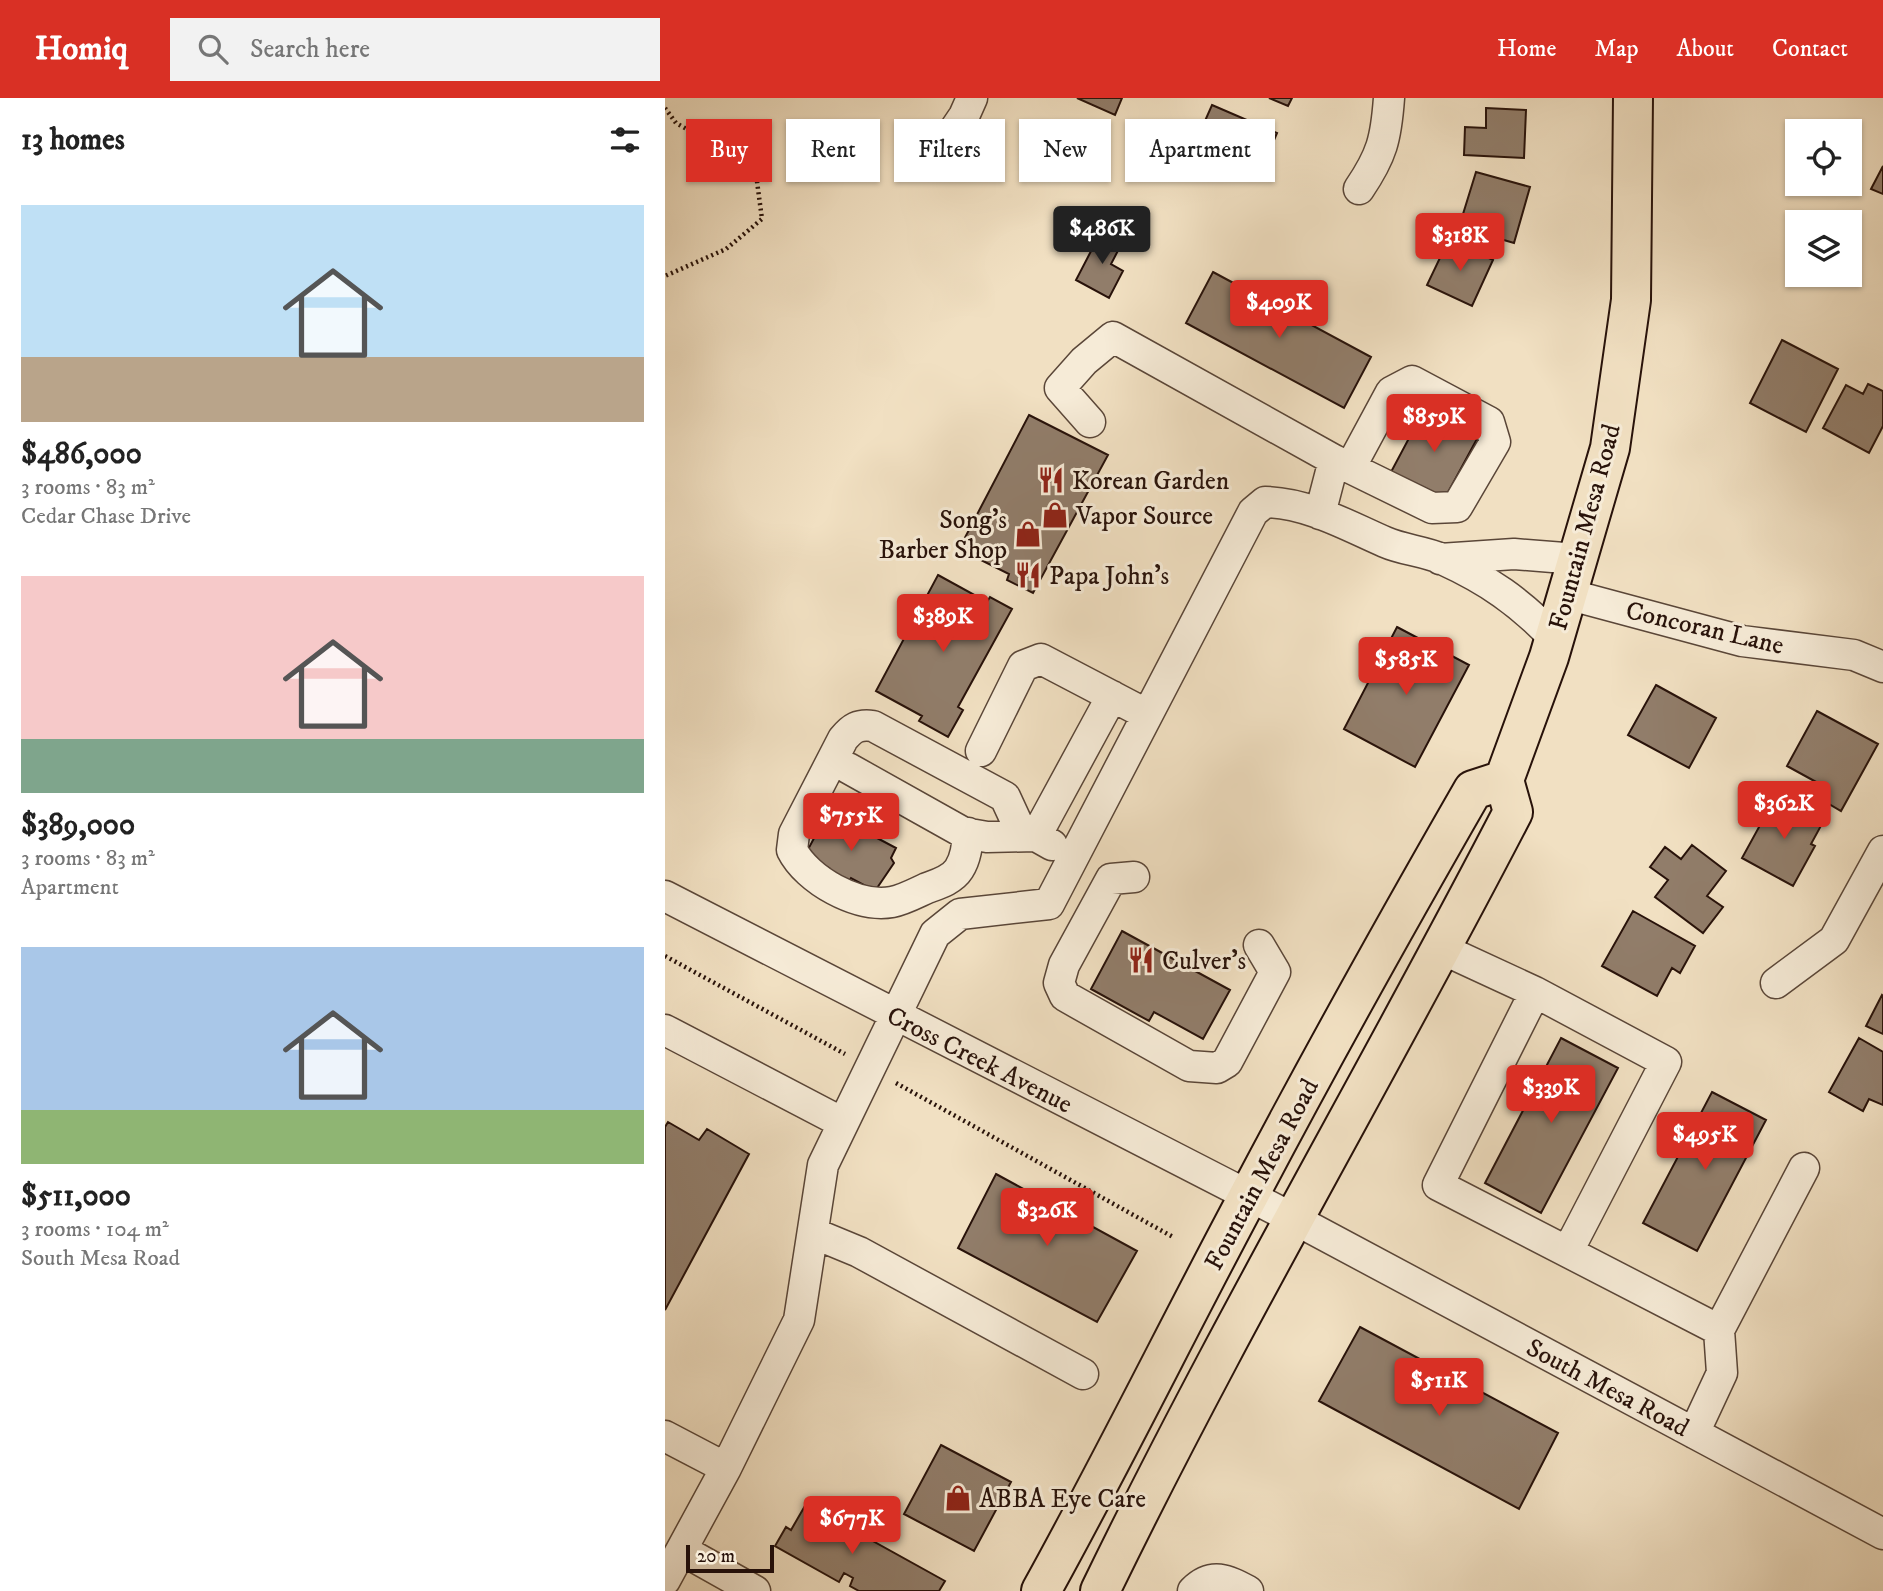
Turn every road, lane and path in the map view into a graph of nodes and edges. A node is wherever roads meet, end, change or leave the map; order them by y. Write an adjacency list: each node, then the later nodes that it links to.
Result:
1 (972, 98): 5 (street)
2 (1389, 98): 6 (street)
3 (1633, 98): 12 (main road, Fountain Mesa Road)
4 (665, 108): 7 (path)
5 (962, 119)
6 (1359, 188)
7 (665, 276)
8 (1090, 422): 9 (street)
9 (1342, 464): 9 (street); 10 (street)
10 (1320, 514): 11 (street); 16 (street)
11 (1440, 559): 12 (street, Concoran Lane); 13 (street)
12 (1572, 576): 13 (main road, Fountain Mesa Road); 14 (street, Concoran Lane)
13 (1554, 638): 19 (main road, Fountain Mesa Road)
14 (1883, 667)
15 (1112, 696): 16 (street); 17 (street); 21 (street)
16 (1146, 713): 23 (street)
17 (981, 751)
18 (848, 768): 20 (street)
19 (1504, 780): 27 (main road, Fountain Mesa Road); 36 (main road, Fountain Mesa Road)
20 (968, 833): 21 (street); 21 (street)
21 (1029, 836): 23 (street)
22 (1883, 851): 29 (street)
23 (1073, 856): 31 (street)
24 (1134, 877): 26 (street)
25 (665, 896): 31 (street, Cross Creek Avenue)
26 (1259, 945)
27 (1442, 949): 30 (street); 37 (main road, Fountain Mesa Road)
28 (665, 956): 33 (path)
29 (1776, 983)
30 (1535, 992): 40 (street); 40 (street)
31 (896, 1016): 33 (street); 36 (street, Cross Creek Avenue)
32 (665, 1030): 34 (street)
33 (870, 1068): 34 (street); 39 (path)
34 (843, 1123): 38 (street)
35 (1804, 1168): 41 (street)
36 (1248, 1197): 37 (street, Cross Creek Avenue); 45 (main road, Fountain Mesa Road)
37 (1296, 1220): 43 (street, South Mesa Road); 53 (main road, Fountain Mesa Road)
38 (813, 1233): 42 (street); 46 (street)
39 (1173, 1237)
40 (1568, 1251): 41 (street)
41 (1719, 1330): 43 (street)
42 (1083, 1374)
43 (1694, 1433): 47 (street, South Mesa Road)
44 (665, 1436): 46 (street)
45 (1113, 1460): 51 (main road, Fountain Mesa Road); 52 (main road)
46 (726, 1468): 48 (street)
47 (1883, 1534)
48 (682, 1550): 49 (street); 50 (street)
49 (665, 1580)
50 (755, 1591)
51 (1041, 1591)
52 (1066, 1591)
53 (1100, 1591)
54 (1193, 1591): 55 (street)
55 (1248, 1591)

